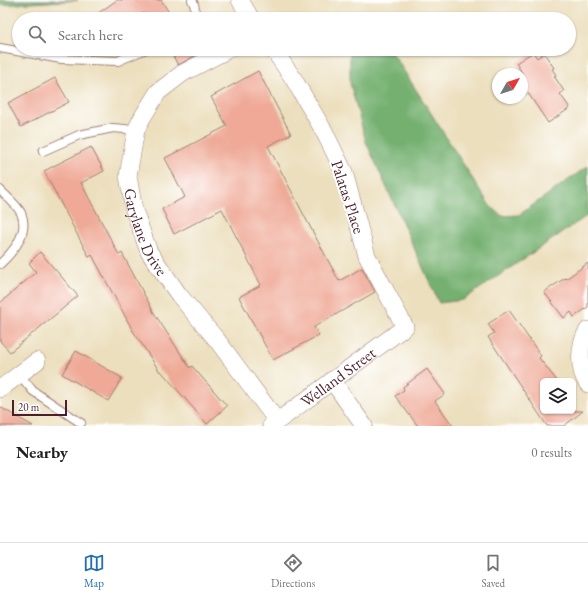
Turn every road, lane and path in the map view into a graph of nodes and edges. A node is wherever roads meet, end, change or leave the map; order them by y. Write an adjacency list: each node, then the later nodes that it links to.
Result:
1 (192, 0): 3 (lane)
2 (240, 0): 4 (street)
3 (194, 12)
4 (247, 12)
5 (0, 48): 6 (lane)
6 (12, 50)
7 (49, 56): 8 (lane)
8 (130, 56)
9 (216, 56): 11 (street, Garylane Drive)
10 (278, 56): 15 (street, Palatas Place)
11 (136, 130): 12 (lane); 23 (street, Garylane Drive)
12 (43, 151)
13 (0, 190): 14 (lane)
14 (0, 264)
15 (405, 327): 19 (street, Welland Street)
16 (588, 330): 20 (street)
17 (37, 361): 18 (street)
18 (19, 374): 21 (street); 22 (lane)
19 (332, 380): 23 (street, Welland Street); 24 (street)
20 (588, 384)
21 (0, 389)
22 (81, 423)
23 (274, 423)
24 (364, 426)

